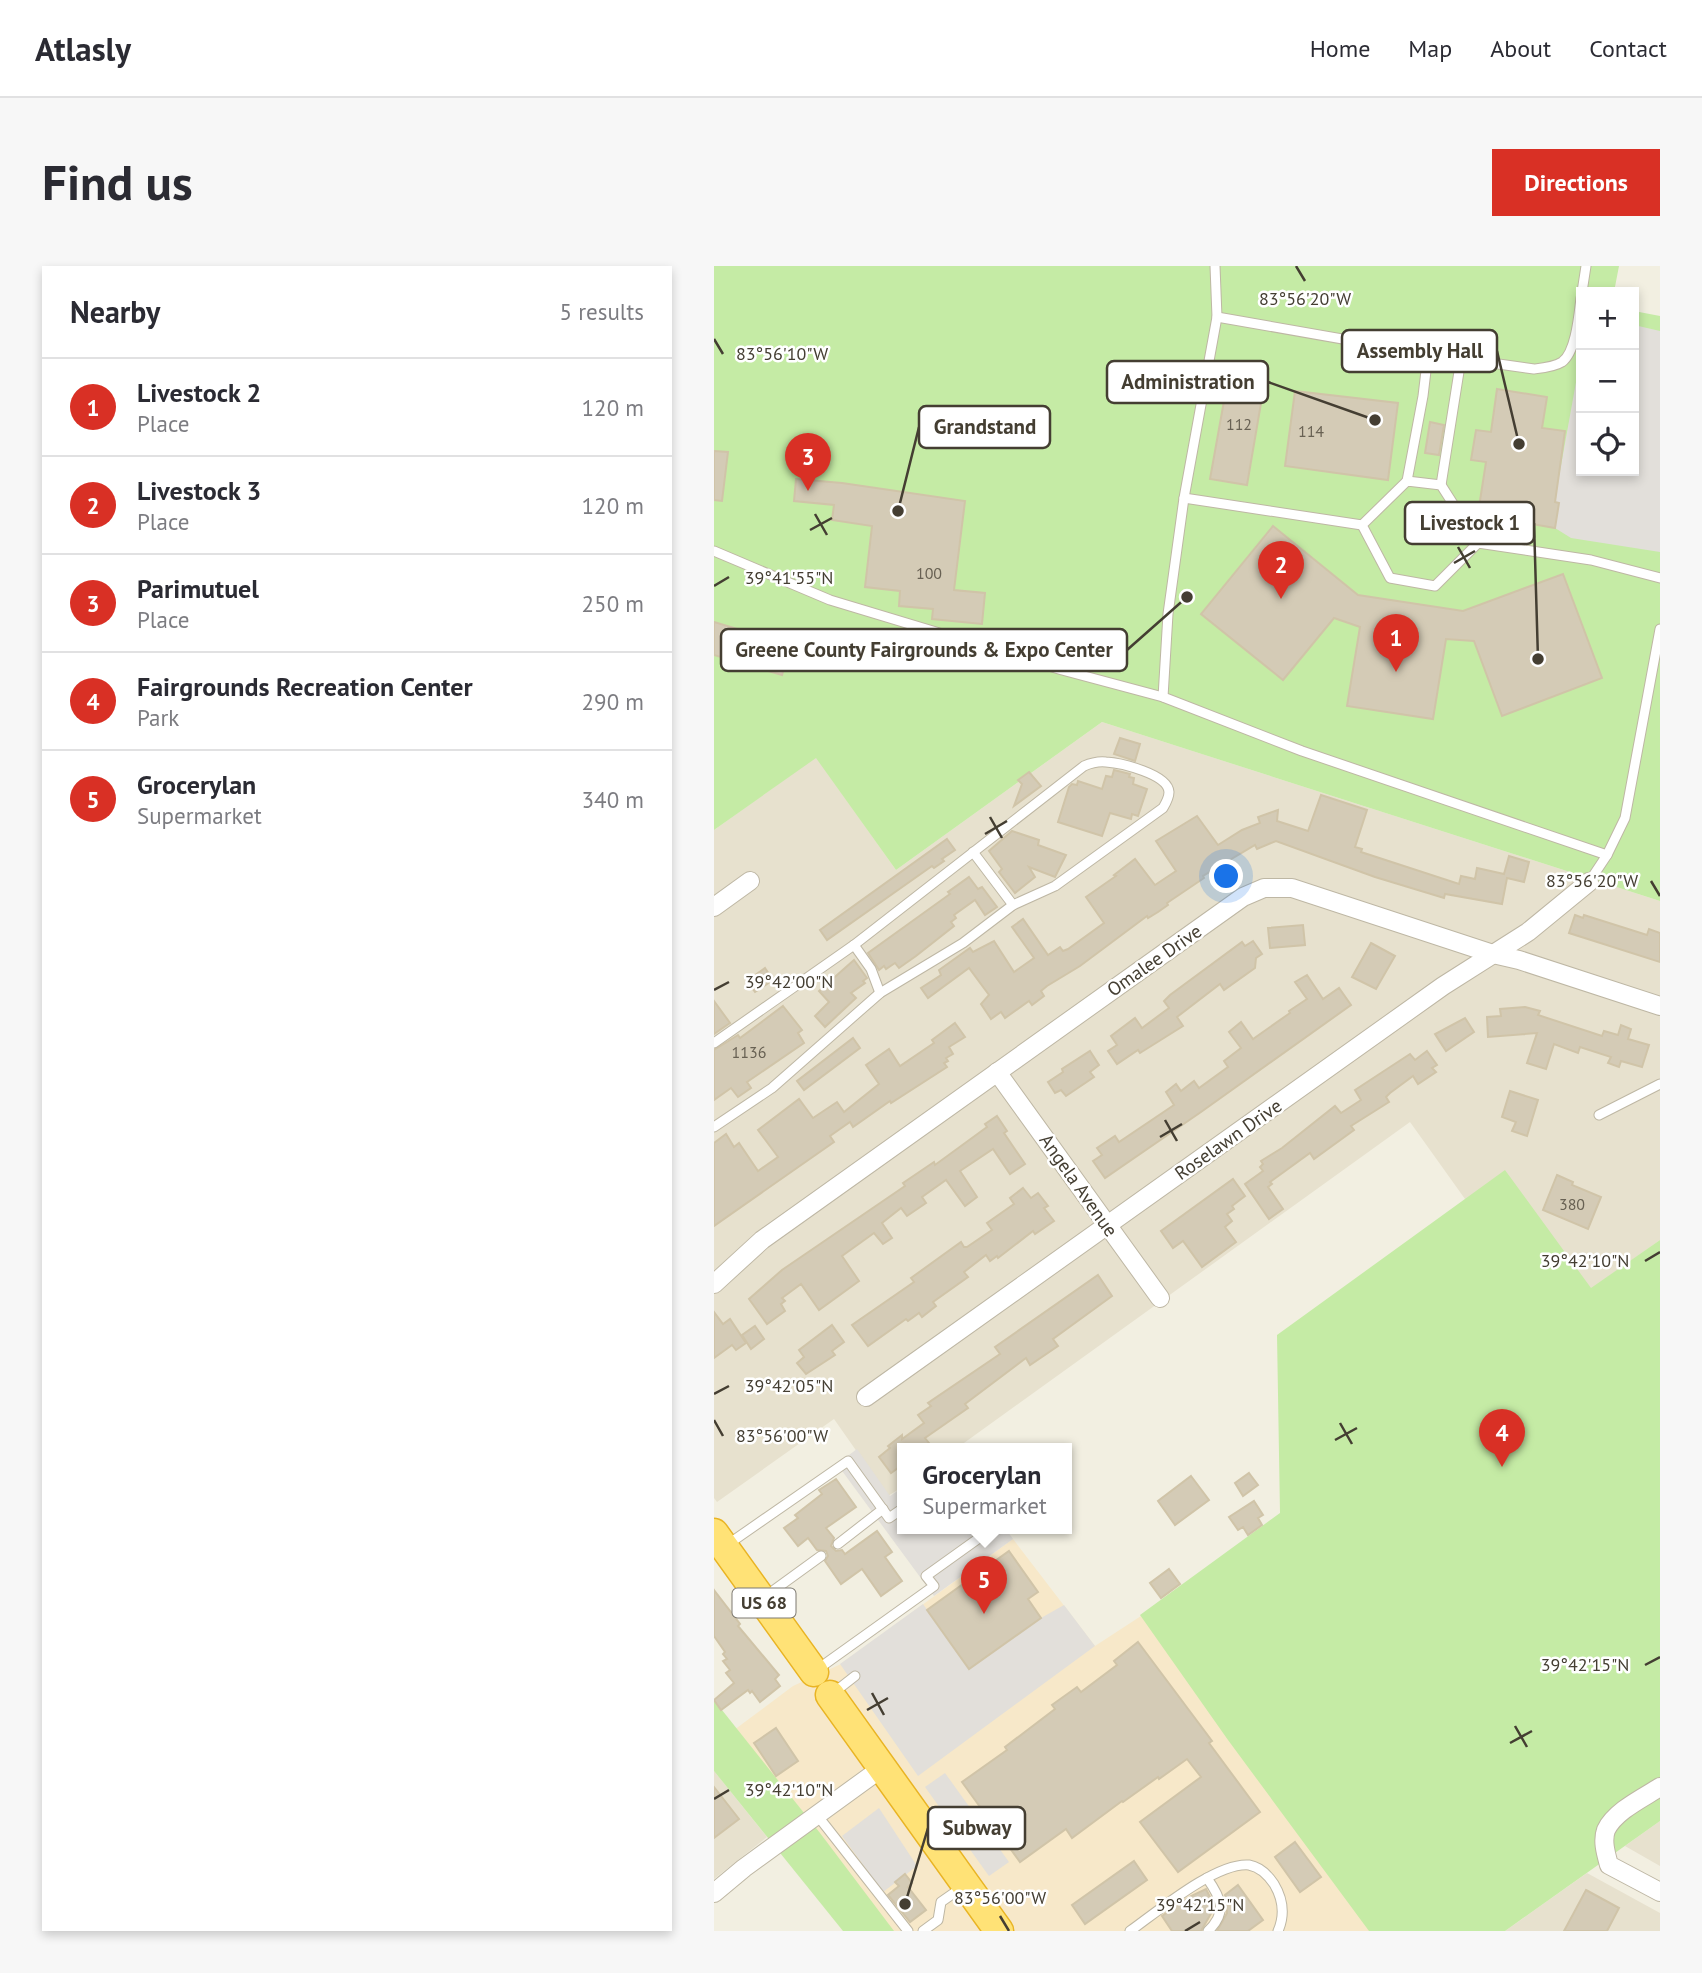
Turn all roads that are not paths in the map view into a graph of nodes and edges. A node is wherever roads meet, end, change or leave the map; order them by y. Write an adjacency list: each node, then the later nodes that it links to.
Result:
1 (1215, 266): 4 (lane)
2 (1586, 266): 3 (lane)
3 (1583, 287)
4 (1217, 317): 6 (lane); 10 (lane)
5 (1576, 333): 7 (lane)
6 (1428, 354): 7 (lane); 8 (lane)
7 (1461, 359): 9 (lane)
8 (1407, 481): 9 (lane); 11 (lane)
9 (1441, 485): 12 (lane)
10 (1184, 498): 11 (lane); 16 (lane)
11 (1362, 525): 12 (lane)
12 (1478, 543): 14 (lane)
13 (714, 551): 16 (lane)
14 (1660, 578)
15 (1660, 629): 18 (lane)
16 (1163, 697): 18 (lane)
17 (973, 852): 21 (lane); 21 (lane); 23 (lane)
18 (1607, 855): 20 (lane)
19 (750, 881): 22 (street)
20 (1589, 882): 24 (street, Roselawn Drive)
21 (1013, 905): 25 (lane)
22 (714, 907)
23 (854, 945): 25 (lane); 27 (lane)
24 (1493, 954): 26 (street, Omalee Drive); 28 (street, Omalee Drive); 32 (street, Roselawn Drive)
25 (880, 993): 31 (lane)
26 (1660, 1006)
27 (714, 1043)
28 (997, 1072): 32 (street, Angela Avenue); 33 (street, Omalee Drive)
29 (1660, 1084): 30 (lane)
30 (1599, 1115)
31 (714, 1127)
32 (1107, 1225): 34 (street, Angela Avenue); 35 (street, Roselawn Drive)
33 (714, 1284)
34 (1160, 1298)
35 (866, 1397)
36 (883, 1509): 37 (lane); 39 (lane); 40 (lane)
37 (897, 1512)
38 (985, 1534): 43 (lane)
39 (719, 1540): 42 (highway, US 68)
40 (838, 1544)
41 (821, 1556): 42 (lane)
42 (762, 1599): 43 (highway, US 68)
43 (814, 1672)
44 (855, 1676): 45 (lane)
45 (830, 1695): 46 (highway)
46 (883, 1767): 48 (street); 50 (highway)
47 (1660, 1787): 51 (street)
48 (817, 1815): 52 (street); 53 (lane)
49 (1207, 1878): 56 (lane); 57 (lane); 58 (lane)
50 (966, 1885): 54 (lane); 55 (highway)
51 (1660, 1892)
52 (714, 1893)
53 (908, 1931)
54 (923, 1931)
55 (999, 1931)
56 (1130, 1931)
57 (1208, 1931)
58 (1278, 1931)

